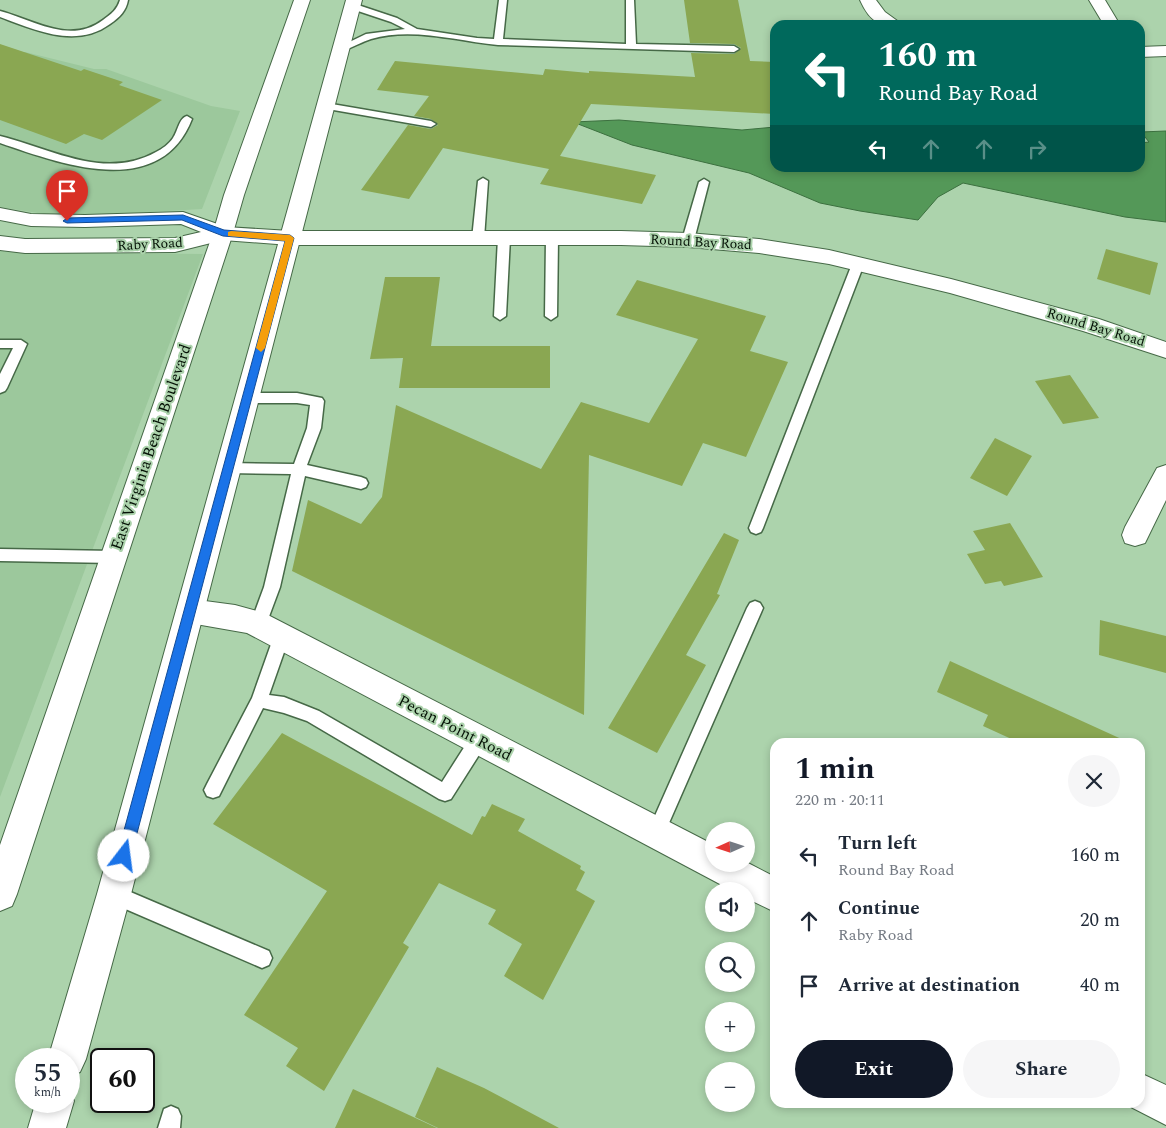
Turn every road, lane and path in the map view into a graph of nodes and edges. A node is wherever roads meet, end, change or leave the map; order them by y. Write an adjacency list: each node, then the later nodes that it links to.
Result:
1 (124, 0): 8 (lane)
2 (302, 0): 25 (main road, East Virginia Beach Boulevard)
3 (503, 0): 12 (lane)
4 (630, 0): 13 (lane)
5 (868, 0): 9 (main road)
6 (1097, 0): 10 (main road)
7 (353, 3): 11 (lane); 14 (main road)
8 (0, 14)
9 (886, 20)
10 (1109, 20)
11 (415, 31): 12 (lane); 14 (lane)
12 (498, 42): 13 (lane)
13 (631, 46): 15 (lane)
14 (342, 48): 18 (main road)
15 (734, 49)
16 (1166, 51): 17 (main road)
17 (1145, 52)
18 (326, 106): 20 (lane); 26 (main road)
19 (187, 119): 21 (lane)
20 (431, 124)
21 (0, 139)
22 (483, 181): 29 (lane)
23 (704, 182): 30 (lane)
24 (0, 214): 25 (main road, Raby Road)
25 (223, 233): 26 (main road, Round Bay Road); 31 (main road, Raby Road); 46 (main road, East Virginia Beach Boulevard)
26 (290, 238): 29 (main road, Round Bay Road); 38 (main road)
27 (504, 238): 28 (main road, Round Bay Road); 29 (main road, Round Bay Road); 33 (lane)
28 (552, 238): 30 (main road, Round Bay Road); 34 (lane)
29 (478, 239)
30 (688, 240): 32 (main road, Round Bay Road)
31 (0, 244)
32 (858, 264): 36 (main road, Round Bay Road); 43 (lane)
33 (500, 316)
34 (552, 316)
35 (0, 344): 37 (lane)
36 (1166, 350)
37 (0, 388)
38 (247, 398): 39 (main road); 40 (lane)
39 (228, 468): 40 (lane); 48 (main road)
40 (299, 469): 42 (lane); 49 (lane)
41 (1166, 475): 44 (main road)
42 (360, 482)
43 (756, 528)
44 (1135, 535)
45 (0, 555): 46 (lane)
46 (114, 557): 54 (main road, East Virginia Beach Boulevard)
47 (756, 608): 53 (lane)
48 (190, 612): 49 (main road, Pecan Point Road); 59 (main road)
49 (269, 631): 50 (lane); 51 (main road, Pecan Point Road)
50 (259, 700): 51 (lane); 52 (lane)
51 (478, 741): 53 (main road, Pecan Point Road)
52 (213, 790)
53 (656, 833): 55 (main road, Pecan Point Road)
54 (8, 843): 58 (main road, East Virginia Beach Boulevard)
55 (705, 859)
56 (730, 872): 57 (main road, Pecan Point Road)
57 (770, 892)
58 (0, 894)
59 (114, 894): 60 (lane); 61 (main road)
60 (262, 958)
61 (70, 1048)
62 (1145, 1095): 63 (main road)
63 (1166, 1106)
64 (51, 1113): 65 (main road)
65 (47, 1128)

